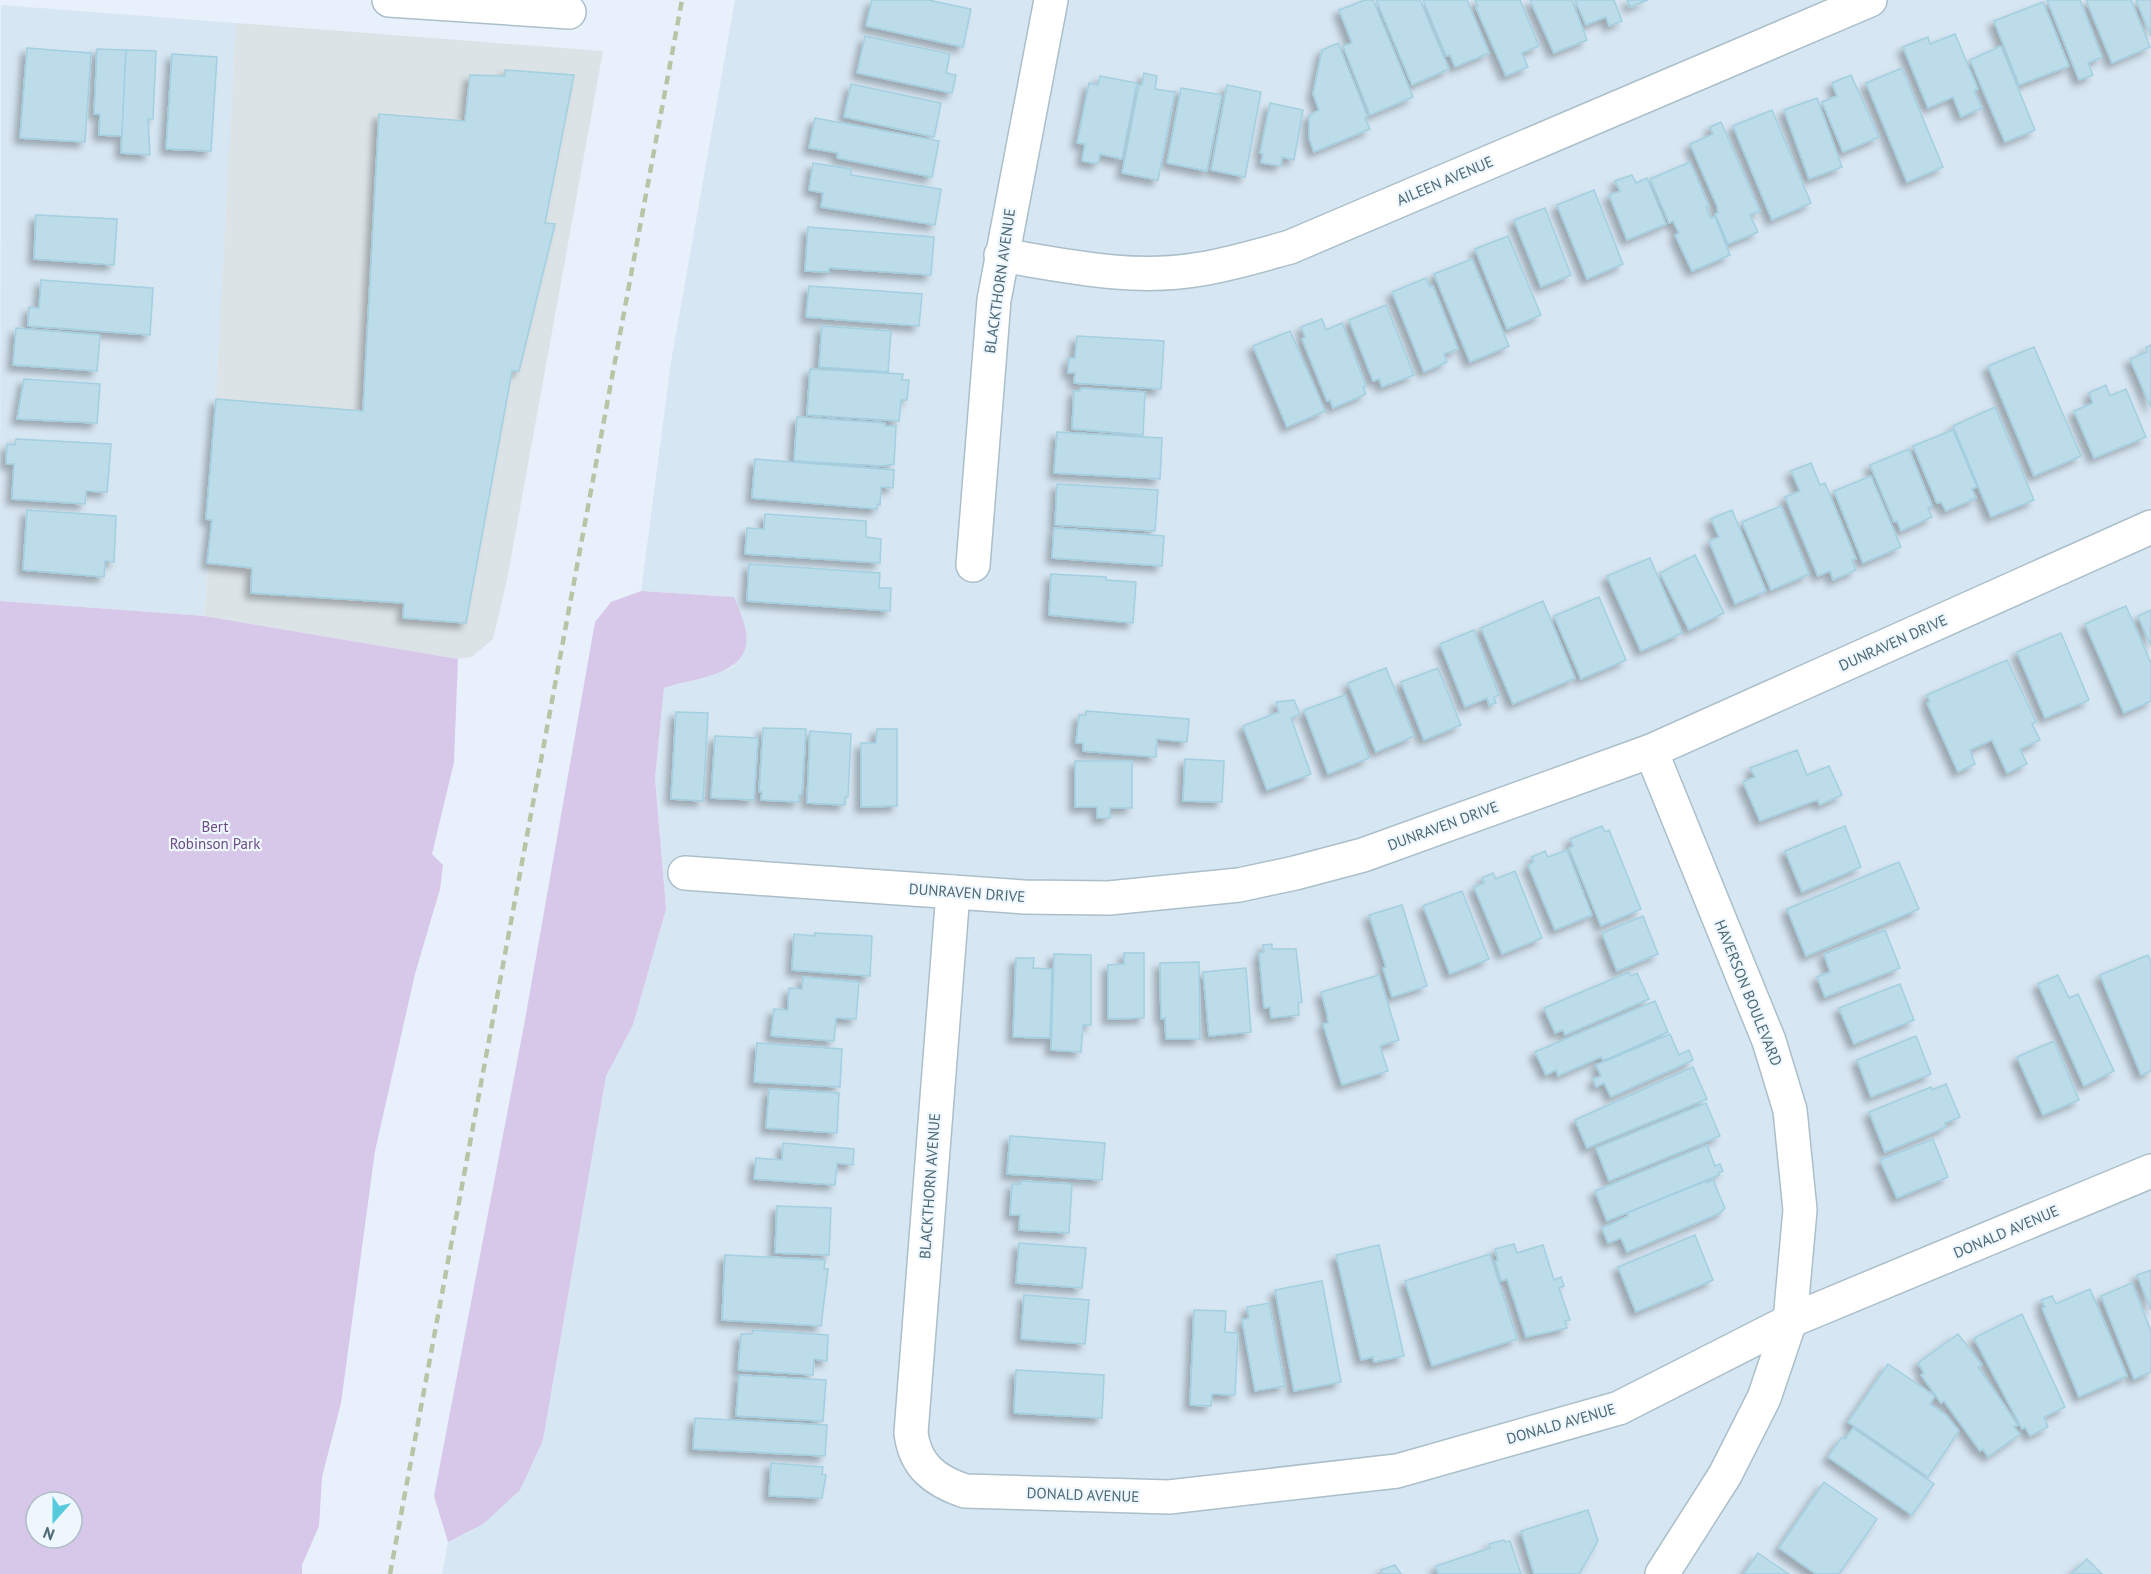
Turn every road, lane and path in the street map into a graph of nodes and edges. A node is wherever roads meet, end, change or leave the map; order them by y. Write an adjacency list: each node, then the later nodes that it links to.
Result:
1 (389, 0): 4 (street)
2 (1051, 0): 5 (street, BLACKTHORN AVENUE)
3 (1870, 0): 5 (street, AILEEN AVENUE)
4 (569, 12)
5 (1001, 255): 7 (street, BLACKTHORN AVENUE)
6 (2151, 527): 8 (street, DUNRAVEN DRIVE)
7 (973, 565)
8 (1651, 751): 10 (street, DUNRAVEN DRIVE); 12 (street, HAVERSON BOULEVARD)
9 (685, 873): 10 (street, DUNRAVEN DRIVE)
10 (953, 892): 13 (street, BLACKTHORN AVENUE)
11 (2151, 1171): 12 (street, DONALD AVENUE)
12 (1790, 1321): 13 (street, DONALD AVENUE); 14 (street, HAVERSON BOULEVARD)
13 (930, 1474)
14 (1662, 1574)

